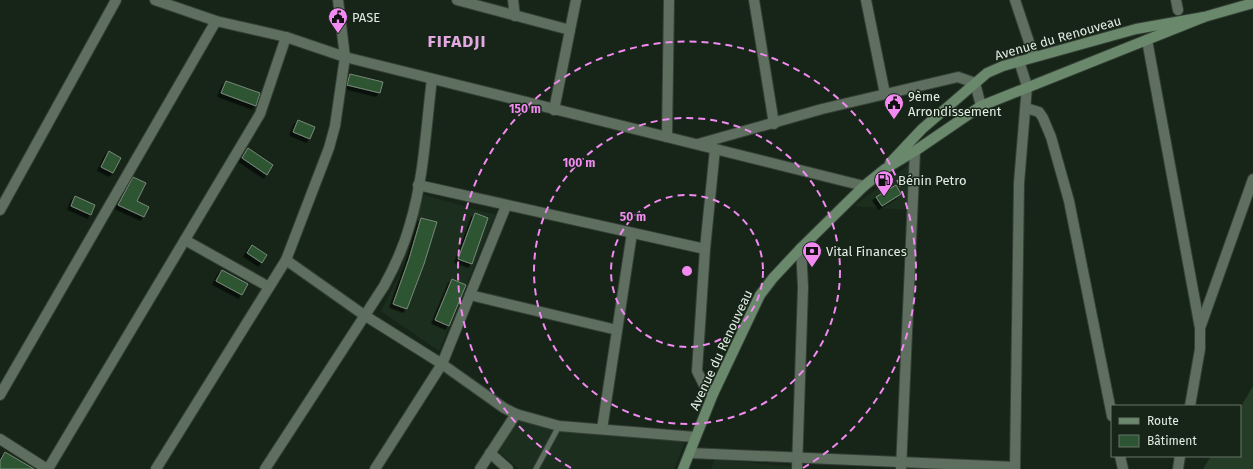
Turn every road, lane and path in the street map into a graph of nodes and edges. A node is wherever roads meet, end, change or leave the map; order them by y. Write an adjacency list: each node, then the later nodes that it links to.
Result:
1 (116, 0): 38 (street)
2 (154, 0): 14 (street)
3 (338, 0): 18 (street)
4 (457, 0): 12 (street)
5 (513, 0): 12 (street)
6 (576, 0): 15 (street)
7 (669, 0): 29 (street)
8 (754, 0): 28 (street)
9 (866, 0): 24 (street)
10 (1015, 0): 19 (street)
11 (1253, 3): 13 (main road, Avenue du Renouveau)
12 (515, 16): 15 (street)
13 (1204, 17): 17 (main road, Avenue du Renouveau); 19 (main road, Avenue du Renouveau)
14 (216, 21): 16 (street); 51 (street)
15 (570, 30): 27 (street)
16 (286, 37): 18 (street); 40 (street)
17 (1147, 40): 23 (main road, Avenue du Renouveau); 47 (street)
18 (345, 57): 21 (street); 43 (street)
19 (1034, 57): 20 (main road, Avenue du Renouveau)
20 (1019, 61): 22 (main road, Avenue du Renouveau); 23 (street)
21 (432, 79): 27 (street); 35 (street)
22 (975, 83): 24 (street); 25 (street); 33 (main road, Avenue du Renouveau)
23 (1027, 86): 25 (main road, Avenue du Renouveau); 26 (street)
24 (885, 94): 28 (street)
25 (981, 106): 32 (main road, Avenue du Renouveau)
26 (1026, 108): 53 (street); 65 (street)
27 (554, 110): 29 (street)
28 (774, 124): 30 (street)
29 (666, 137): 30 (street)
30 (696, 144): 31 (street)
31 (715, 149): 36 (street); 42 (street)
32 (915, 151): 33 (main road, Avenue du Renouveau); 64 (street)
33 (885, 170): 36 (main road, Avenue du Renouveau)
34 (1253, 180): 47 (street)
35 (418, 185): 37 (street); 46 (street)
36 (864, 186): 41 (main road, Avenue du Renouveau)
37 (506, 206): 39 (street); 45 (street)
38 (0, 210)
39 (632, 233): 42 (street); 48 (street)
40 (185, 240): 44 (street); 66 (street)
41 (801, 248): 50 (main road, Avenue du Renouveau); 61 (street)
42 (705, 249): 50 (street)
43 (286, 260): 44 (street); 46 (street)
44 (269, 287): 67 (street)
45 (470, 295): 48 (street); 49 (street)
46 (364, 315): 49 (street); 68 (street)
47 (1200, 328): 52 (street)
48 (617, 330): 56 (street)
49 (442, 364): 54 (street); 69 (street)
50 (713, 394): 57 (main road, Avenue du Renouveau)
51 (0, 395)
52 (1190, 405)
53 (1111, 411)
54 (516, 414): 55 (street); 59 (street)
55 (559, 426): 56 (street); 72 (lane)
56 (602, 430): 57 (street)
57 (695, 437): 60 (main road, Avenue du Renouveau)
58 (0, 439): 66 (street)
59 (490, 453): 70 (street); 71 (street)
60 (690, 453): 61 (street); 73 (main road, Avenue du Renouveau)
61 (798, 457): 64 (street); 74 (street)
62 (1120, 457): 75 (street)
63 (1180, 457): 76 (street)
64 (901, 465): 65 (street)
65 (1015, 468)
66 (48, 469)
67 (156, 469)
68 (265, 469)
69 (375, 469)
70 (480, 469)
71 (508, 469)
72 (536, 469)
73 (683, 469)
74 (797, 469)
75 (1123, 469)
76 (1178, 469)

